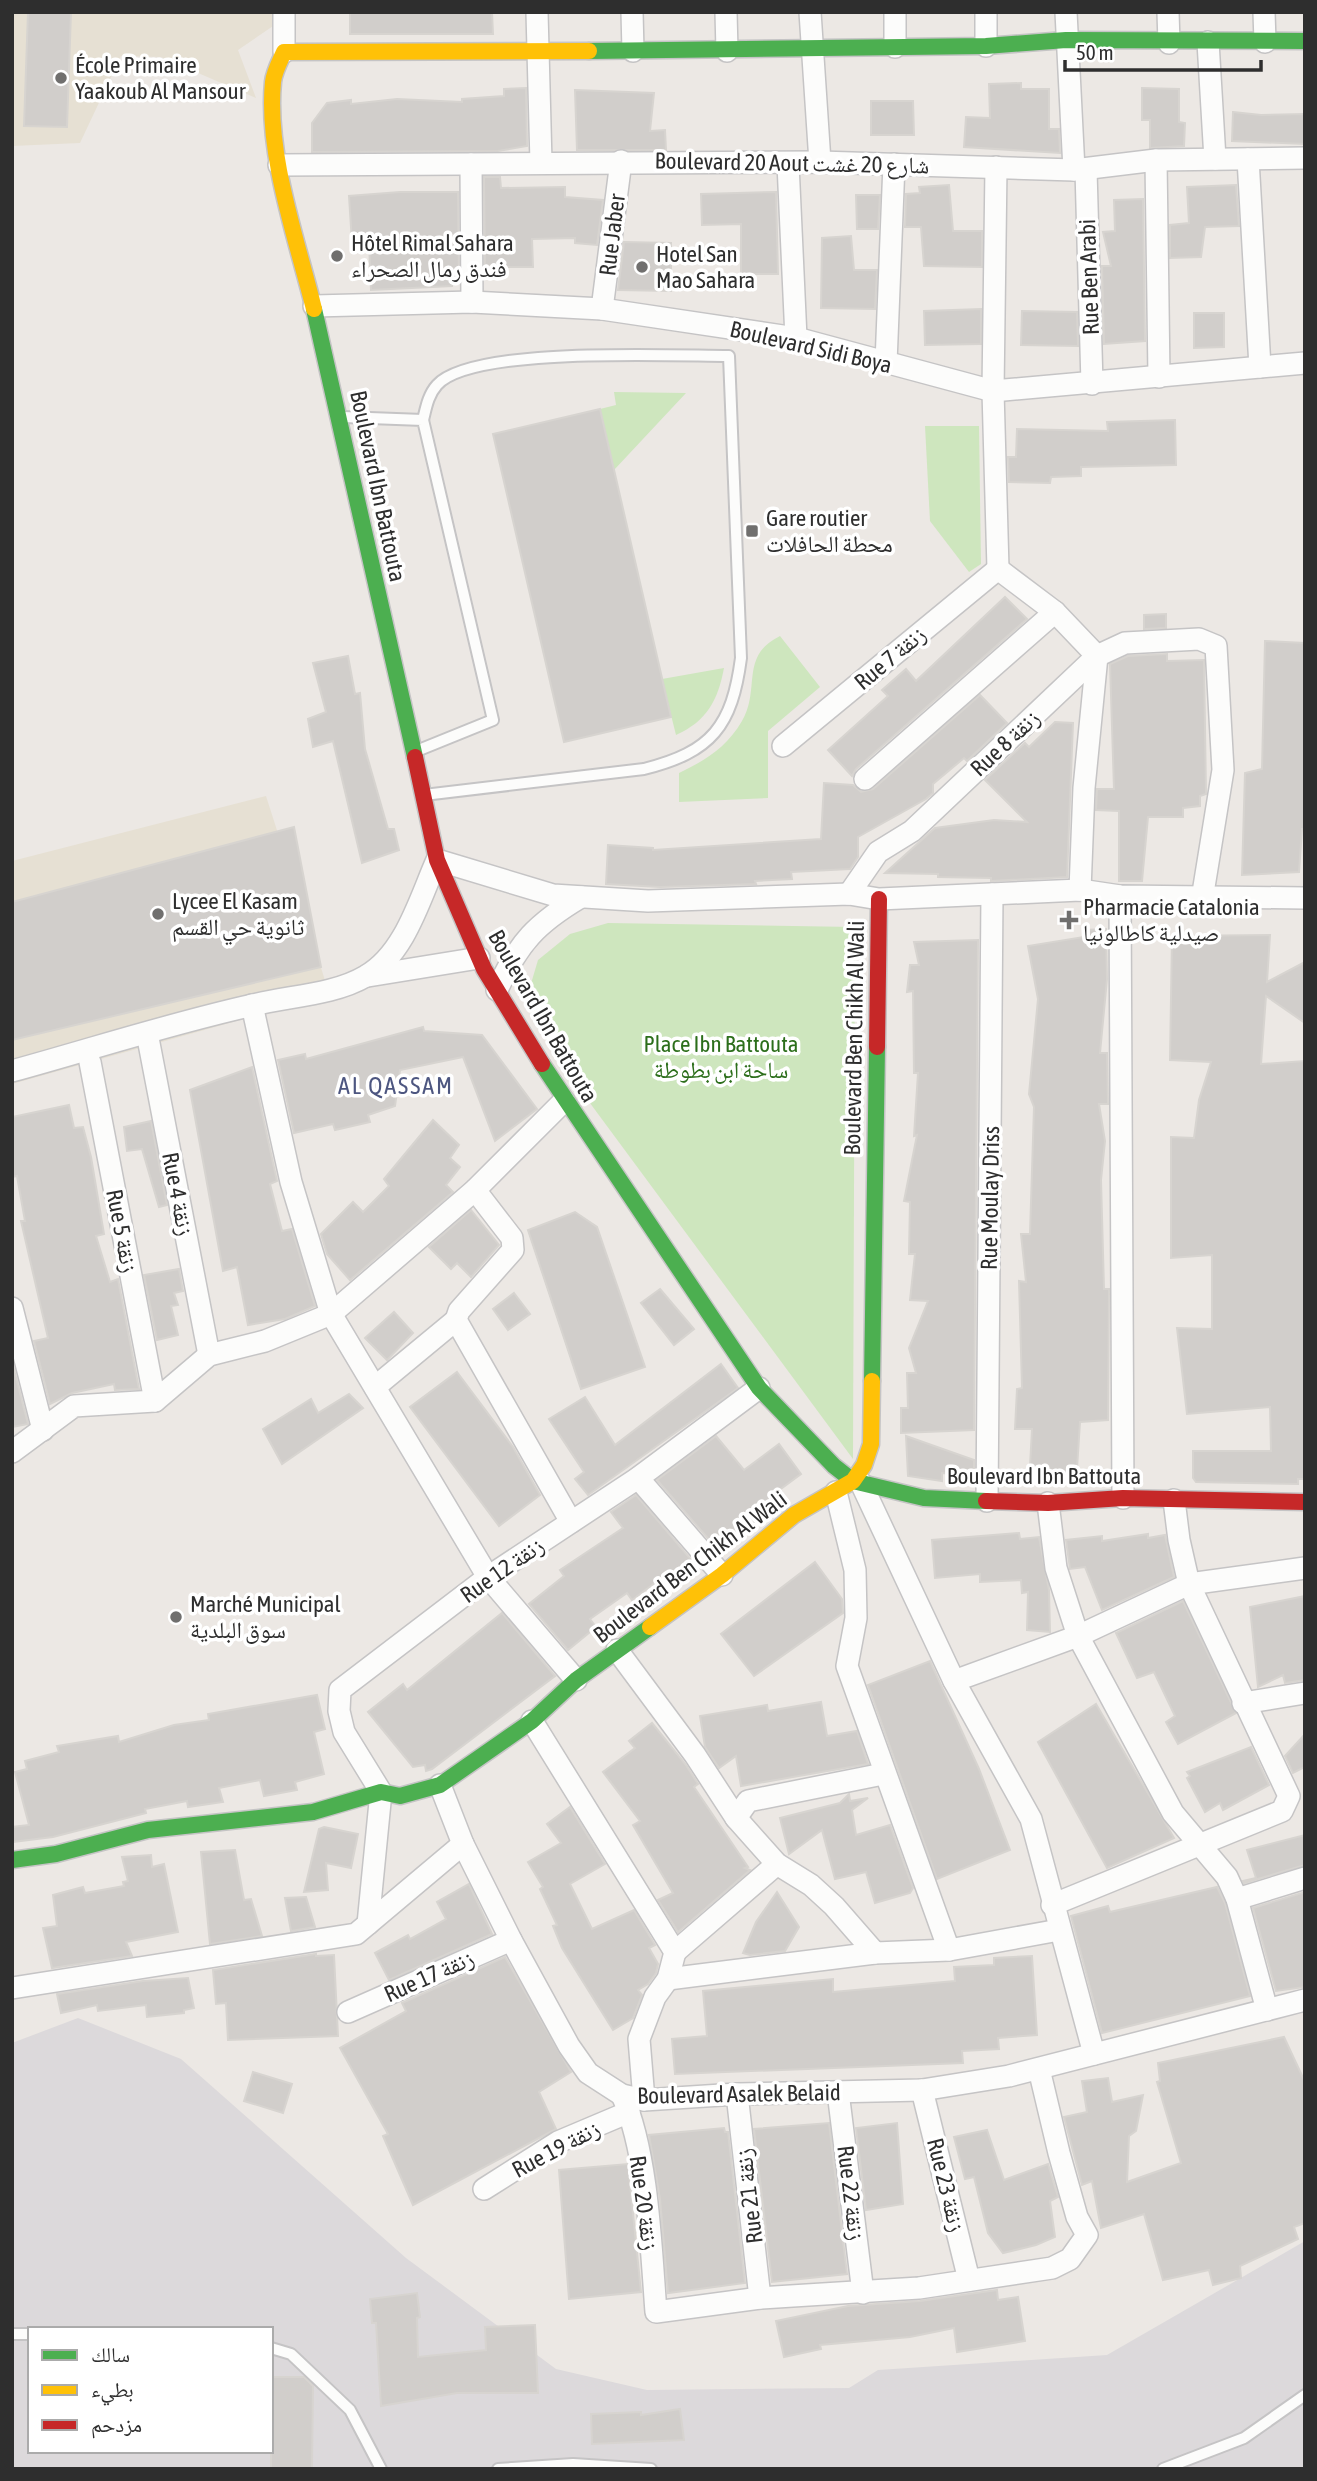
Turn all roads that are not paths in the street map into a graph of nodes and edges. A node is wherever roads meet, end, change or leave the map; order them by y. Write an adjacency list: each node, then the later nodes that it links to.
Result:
1 (284, 12): 21 (street)
2 (537, 12): 22 (street)
3 (632, 12): 19 (street)
4 (726, 12): 20 (street)
5 (810, 12): 18 (street)
6 (895, 12): 17 (street)
7 (986, 12): 16 (street)
8 (1066, 12): 11 (street, Rue Ben Arabi)
9 (1168, 12): 15 (street)
10 (1264, 12): 14 (street)
11 (1066, 40): 15 (street); 16 (street); 35 (street, Rue Ben Arabi)
12 (1305, 41): 14 (street)
13 (1208, 42): 14 (street); 15 (street); 24 (street)
14 (1265, 42)
15 (1169, 43)
16 (986, 46): 17 (street)
17 (895, 47): 18 (street)
18 (810, 49): 20 (street); 28 (street)
19 (633, 51): 20 (street); 22 (street)
20 (727, 51)
21 (284, 52): 22 (street); 33 (street, Boulevard Ibn Battouta)
22 (539, 52): 30 (street)
23 (1305, 158): 25 (street, Boulevard 20 Aout شارع 20 غشت)
24 (1215, 159): 25 (street, Boulevard 20 Aout شارع 20 غشت); 26 (street, Boulevard 20 Aout شارع 20 غشت)
25 (1248, 159): 44 (street)
26 (1156, 160): 35 (street, Boulevard 20 Aout شارع 20 غشت); 45 (street)
27 (621, 161): 30 (street, Boulevard 20 Aout شارع 20 غشت); 31 (street, Boulevard 20 Aout شارع 20 غشت); 38 (street, Rue Jaber)
28 (820, 162): 31 (street, Boulevard 20 Aout شارع 20 غشت); 32 (street, Boulevard 20 Aout شارع 20 غشت)
29 (471, 163): 30 (street, Boulevard 20 Aout شارع 20 غشت); 33 (street, Boulevard 20 Aout شارع 20 غشت); 36 (street)
30 (541, 163)
31 (788, 164): 40 (street)
32 (894, 164): 34 (street, Boulevard 20 Aout شارع 20 غشت); 42 (street)
33 (279, 165): 37 (street, Boulevard Ibn Battouta)
34 (996, 167): 35 (street, Boulevard 20 Aout شارع 20 غشت); 47 (street)
35 (1080, 170): 46 (street, Rue Ben Arabi)
36 (472, 302): 37 (street, Boulevard Sidi Boya); 38 (street, Boulevard Sidi Boya)
37 (314, 306): 48 (street, Boulevard Ibn Battouta)
38 (602, 309): 39 (street, Boulevard Sidi Boya)
39 (731, 328): 40 (street, Boulevard Sidi Boya); 41 (lane)
40 (796, 338): 42 (street, Boulevard Sidi Boya)
41 (729, 356): 49 (lane); 56 (lane)
42 (886, 363): 47 (street, Boulevard Sidi Boya)
43 (1305, 363): 44 (street, Boulevard Sidi Boya)
44 (1260, 367): 45 (street, Boulevard Sidi Boya)
45 (1159, 377): 46 (street, Boulevard Sidi Boya)
46 (1092, 384): 47 (street, Boulevard Sidi Boya)
47 (993, 391): 50 (street)
48 (340, 417): 49 (lane); 54 (street, Boulevard Ibn Battouta)
49 (423, 420): 54 (lane)
50 (998, 569): 51 (street); 53 (street, Rue 7 زنقة)
51 (1055, 612): 52 (street); 55 (street)
52 (1097, 656): 58 (street); 59 (street, Rue 8 زنقة); 63 (street, Rue 8 زنقة)
53 (783, 746)
54 (413, 752): 56 (street, Boulevard Ibn Battouta)
55 (865, 779)
56 (422, 795): 57 (street, Boulevard Ibn Battouta)
57 (437, 860): 62 (street); 66 (street, Boulevard Ibn Battouta); 67 (street)
58 (1080, 890): 60 (street); 61 (street)
59 (849, 894): 62 (street); 65 (street)
60 (992, 894): 65 (street); 88 (street, Rue Moulay Driss)
61 (1120, 896): 63 (street); 86 (street)
62 (581, 897): 68 (street)
63 (1202, 898): 64 (street)
64 (1305, 898)
65 (879, 900): 85 (street, Boulevard Ben Chikh Al Wali)
66 (480, 958): 67 (street); 68 (street, Boulevard Ibn Battouta)
67 (366, 976): 69 (street)
68 (497, 990): 73 (street, Boulevard Ibn Battouta)
69 (252, 1005): 70 (street); 76 (street)
70 (147, 1033): 72 (street); 78 (street, Rue 4 زنقة)
71 (90, 1062): 81 (street, Rue 5 زنقة)
72 (12, 1070)
73 (565, 1101): 74 (street); 80 (street, Boulevard Ibn Battouta)
74 (475, 1190): 76 (street); 77 (street)
75 (12, 1308): 82 (street)
76 (331, 1314): 78 (street); 79 (street)
77 (456, 1320): 79 (street); 91 (street)
78 (209, 1355): 81 (street)
79 (375, 1387): 94 (street)
80 (759, 1388): 84 (street, Rue 12 زنقة); 85 (street, Boulevard Ibn Battouta)
81 (155, 1401): 82 (street)
82 (43, 1430): 83 (street)
83 (12, 1452)
84 (638, 1478): 91 (street, Rue 12 زنقة); 93 (street)
85 (850, 1485): 88 (street, Boulevard Ibn Battouta); 93 (street, Boulevard Ben Chikh Al Wali); 99 (street); 103 (street)
86 (1123, 1498): 87 (street, Boulevard Ibn Battouta); 90 (street, Boulevard Ibn Battouta)
87 (1174, 1500): 89 (street, Boulevard Ibn Battouta); 95 (street)
88 (987, 1501): 90 (street, Boulevard Ibn Battouta)
89 (1305, 1502)
90 (1048, 1503): 96 (street)
91 (571, 1522): 94 (street, Rue 12 زنقة)
92 (1305, 1568): 95 (street)
93 (722, 1575): 97 (street, Boulevard Ben Chikh Al Wali)
94 (488, 1577): 98 (street); 105 (street, Rue 12 زنقة)
95 (1189, 1584): 96 (street); 101 (street)
96 (1078, 1636): 99 (street); 108 (street)
97 (618, 1650): 98 (street, Boulevard Ben Chikh Al Wali); 106 (street)
98 (576, 1681): 102 (street, Boulevard Ben Chikh Al Wali)
99 (954, 1681): 113 (street)
100 (1305, 1693): 101 (street)
101 (1243, 1703): 108 (street)
102 (532, 1721): 104 (street, Boulevard Ben Chikh Al Wali); 118 (street)
103 (883, 1774): 106 (street); 117 (street)
104 (440, 1785): 105 (street, Boulevard Ben Chikh Al Wali); 107 (street, Boulevard Asalek Belaid)
105 (381, 1792): 109 (street, Boulevard Ben Chikh Al Wali); 114 (street)
106 (736, 1818): 110 (street)
107 (463, 1844): 114 (street); 116 (street, Boulevard Asalek Belaid)
108 (1201, 1845): 112 (street); 113 (street)
109 (12, 1860)
110 (777, 1864): 118 (street); 119 (street)
111 (1305, 1878): 112 (street)
112 (1237, 1899): 123 (street)
113 (1052, 1905): 115 (street)
114 (368, 1924): 121 (street)
115 (1059, 1930): 117 (street); 125 (street)
116 (511, 1940): 124 (street, Rue 17 زنقة); 130 (street, Boulevard Asalek Belaid)
117 (949, 1950): 119 (street)
118 (675, 1952): 120 (street, Rue 20 زنقة)
119 (876, 1953): 120 (street)
120 (668, 1979): 130 (street, Rue 20 زنقة)
121 (12, 1988)
122 (1305, 2000): 123 (street)
123 (1267, 2010): 125 (street, Boulevard Asalek Belaid)
124 (348, 2012)
125 (1094, 2054): 126 (street, Boulevard Asalek Belaid)
126 (1039, 2069): 127 (street, Boulevard Asalek Belaid); 132 (street)
127 (922, 2090): 128 (street, Boulevard Asalek Belaid); 132 (street, Rue 23 زنقة)
128 (838, 2092): 129 (street, Boulevard Asalek Belaid); 133 (street, Rue 22 زنقة)
129 (737, 2094): 130 (street, Boulevard Asalek Belaid); 134 (street, Rue 21 زنقة)
130 (632, 2102): 131 (street, Rue 19 زنقة); 134 (street, Rue 20 زنقة)
131 (484, 2189)
132 (969, 2280): 133 (street)
133 (863, 2293): 134 (street)
134 (760, 2298)
135 (273, 2349): 138 (lane)
136 (1305, 2395): 140 (lane)
137 (505, 2468): 139 (lane)
138 (381, 2469)
139 (651, 2469)
140 (1163, 2469)

